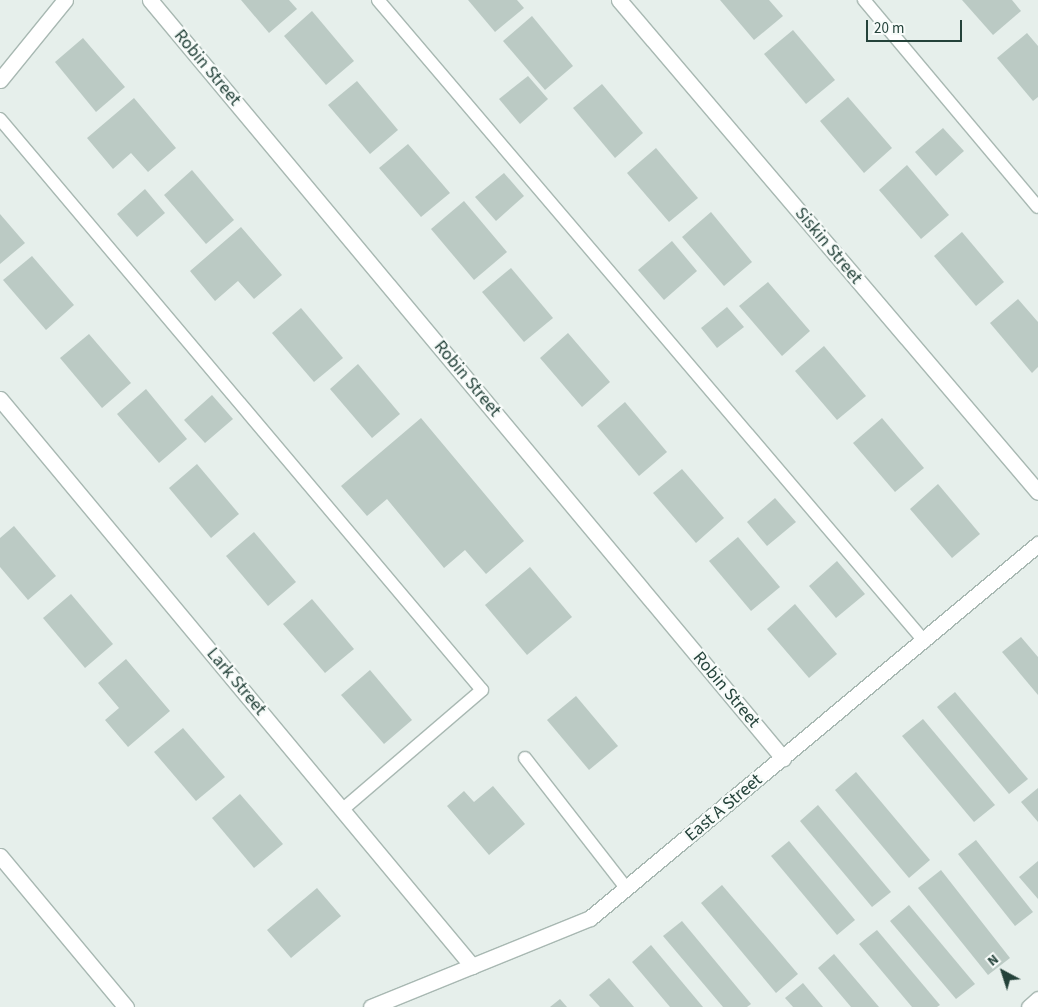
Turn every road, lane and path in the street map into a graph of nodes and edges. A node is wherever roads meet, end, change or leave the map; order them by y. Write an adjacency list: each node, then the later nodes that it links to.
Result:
1 (65, 0): 6 (street)
2 (150, 0): 14 (street, Robin Street)
3 (378, 0): 12 (lane)
4 (619, 0): 10 (street, Siskin Street)
5 (864, 0): 8 (lane)
6 (0, 80)
7 (0, 119): 15 (lane)
8 (1038, 207)
9 (0, 399): 15 (street, Lark Street)
10 (1038, 492)
11 (1038, 544): 12 (street, East A Street)
12 (925, 642): 14 (street, East A Street)
13 (525, 758): 17 (lane)
14 (783, 758): 17 (street, East A Street)
15 (342, 810): 18 (street, Lark Street)
16 (0, 856): 19 (street)
17 (627, 889): 18 (street, East A Street)
18 (472, 966): 20 (street, East A Street)
19 (126, 1007)
20 (370, 1007)

